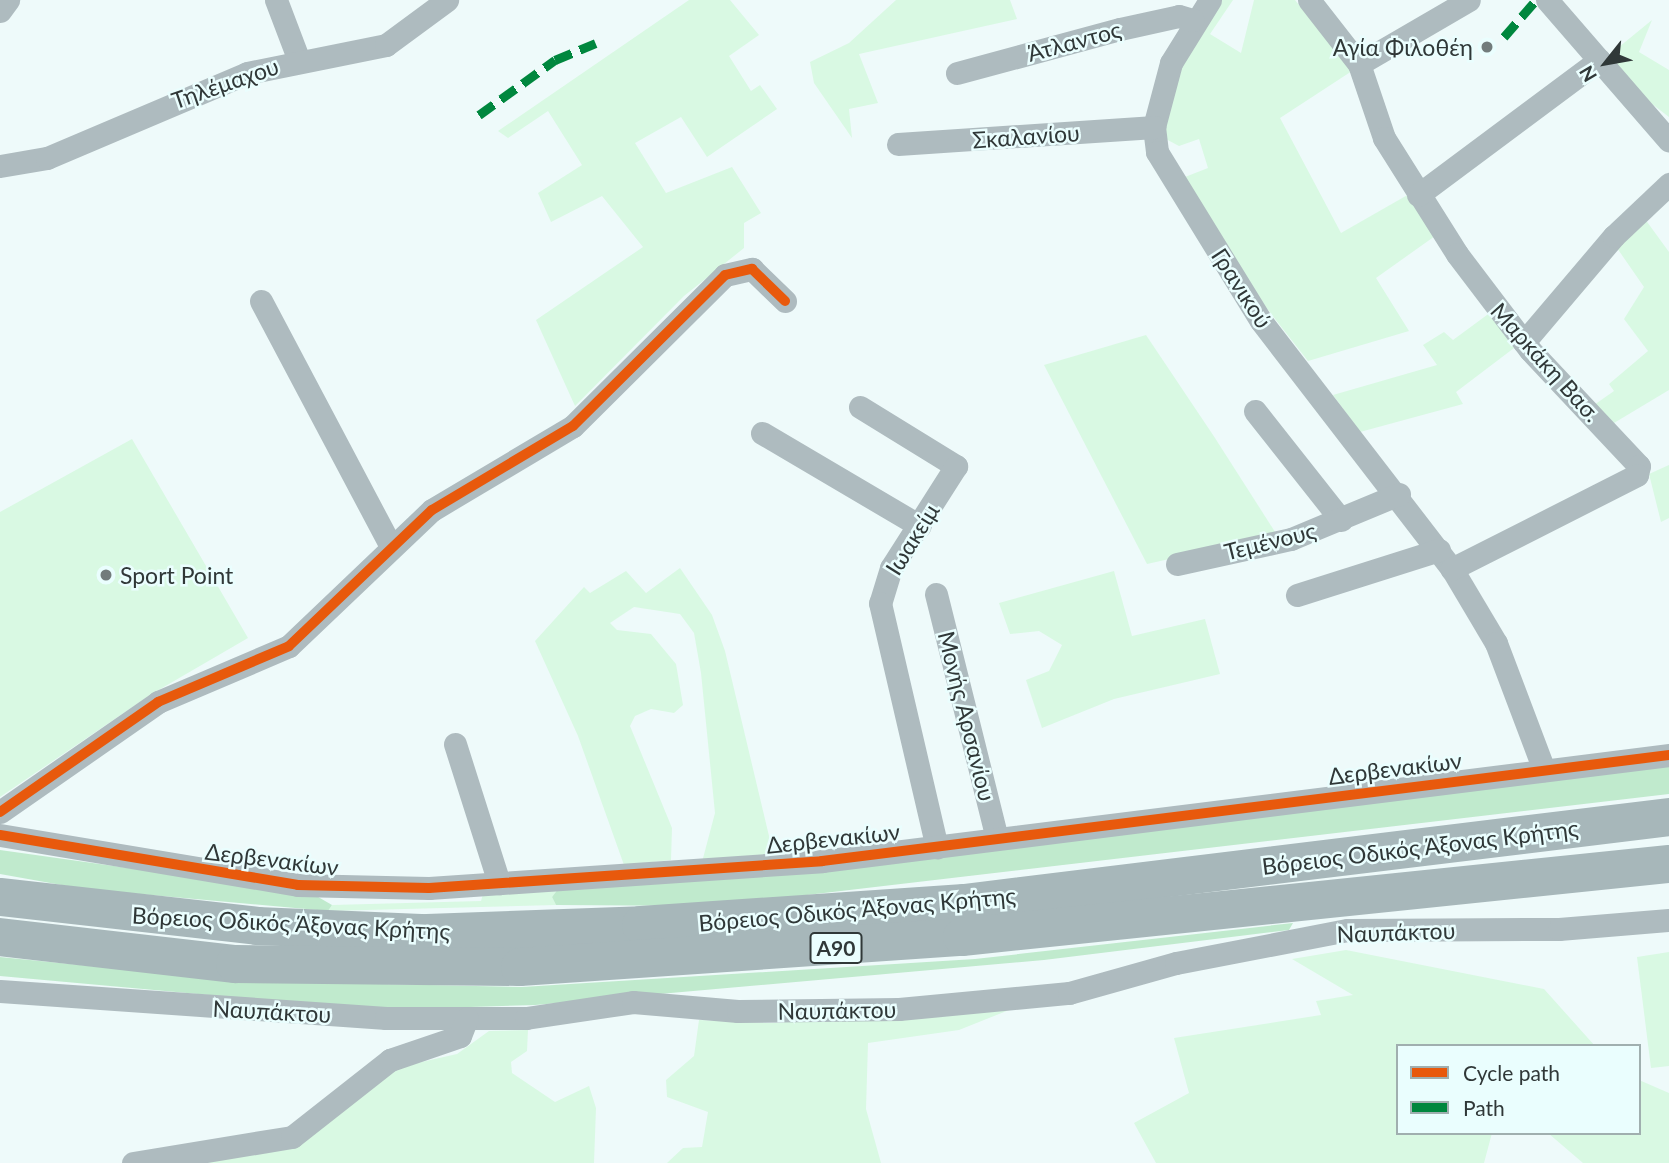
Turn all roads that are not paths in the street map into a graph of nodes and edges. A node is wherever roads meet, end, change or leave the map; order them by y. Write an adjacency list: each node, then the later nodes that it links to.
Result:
1 (8, 0): 8 (street)
2 (276, 0): 10 (street)
3 (447, 0): 10 (street, Τηλέμαχου)
4 (1210, 0): 9 (street, Γρανικού)
5 (1309, 0): 12 (street)
6 (1469, 0): 12 (street)
7 (1546, 0): 11 (street)
8 (0, 10)
9 (1192, 20): 13 (street, Άτλαντος); 14 (street, Γρανικού)
10 (299, 58): 17 (street, Τηλέμαχου)
11 (1599, 60): 15 (street); 19 (street)
12 (1359, 64): 19 (street, Μαρκάκη Βασ.)
13 (957, 72)
14 (1154, 127): 16 (street, Σκαλανίου); 26 (street, Γρανικού)
15 (1669, 141)
16 (898, 144)
17 (0, 166)
18 (1669, 184): 22 (street)
19 (1418, 195): 22 (street, Μαρκάκη Βασ.)
20 (261, 301): 29 (street)
21 (785, 301): 29 (street)
22 (1524, 342): 32 (street, Μαρκάκη Βασ.)
23 (860, 407): 28 (street, Ιωακείμ)
24 (1255, 411): 27 (street)
25 (762, 433): 28 (street)
26 (1399, 494): 27 (street, Τεμένους); 30 (street, Γρανικού)
27 (1341, 520): 31 (street, Τεμένους)
28 (920, 526): 42 (street, Ιωακείμ)
29 (391, 547): 38 (street)
30 (1439, 550): 32 (street, Γρανικού); 34 (street)
31 (1177, 564)
32 (1452, 569): 37 (street, Γρανικού)
33 (936, 594): 41 (street, Μονής Αρσανίου)
34 (1297, 595)
35 (455, 744): 44 (street)
36 (1669, 755): 37 (street, Δερβενακίων)
37 (1544, 770): 41 (street, Δερβενακίων)
38 (0, 812)
39 (1669, 817): 45 (highway, Βόρειος Οδικός Άξονας Κρήτης / Α90)
40 (0, 835): 44 (street, Δερβενακίων)
41 (997, 839): 42 (street, Δερβενακίων)
42 (937, 847): 44 (street, Δερβενακίων)
43 (1669, 863): 47 (highway, Βόρειος Οδικός Άξονας Κρήτης / Α90)
44 (499, 883)
45 (0, 897)
46 (1669, 920): 49 (street, Ναυπάκτου)
47 (0, 937)
48 (0, 991): 49 (street, Ναυπάκτου)
49 (467, 1017): 50 (street)
50 (133, 1163)

